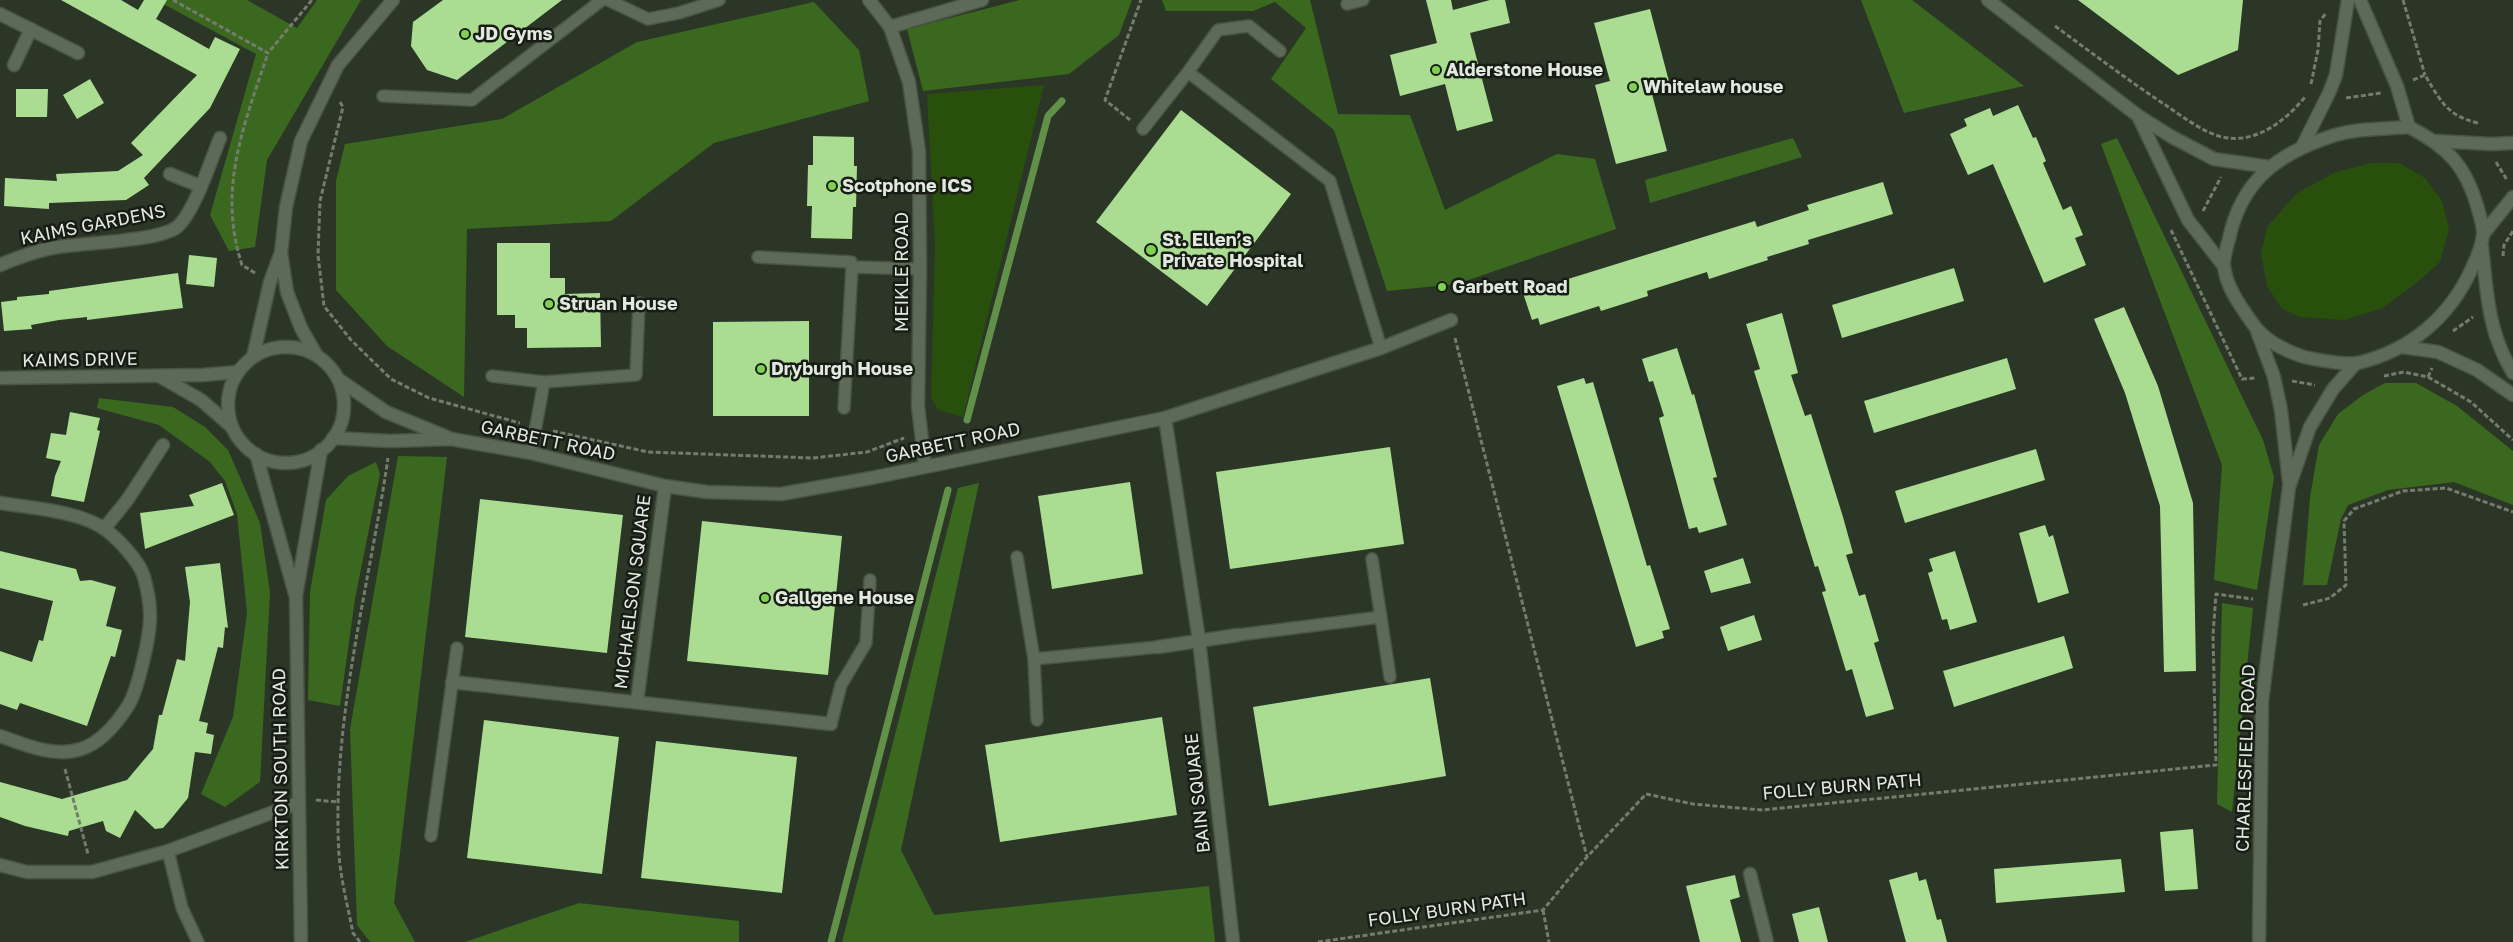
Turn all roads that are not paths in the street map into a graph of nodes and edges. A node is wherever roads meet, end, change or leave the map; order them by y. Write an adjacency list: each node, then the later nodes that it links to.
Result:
1 (393, 0): 33 (street)
2 (602, 0): 19 (lane)
3 (608, 0): 4 (lane)
4 (719, 0)
5 (869, 0): 13 (street, MEIKLE ROAD)
6 (982, 0): 13 (street)
7 (1363, 0): 11 (lane)
8 (1988, 0): 20 (street)
9 (2348, 0): 26 (street)
10 (2360, 0): 21 (street)
11 (1347, 4)
12 (0, 14): 14 (street)
13 (890, 27): 38 (street, MEIKLE ROAD)
14 (30, 29): 16 (street); 17 (street)
15 (1280, 51): 18 (lane)
16 (78, 53)
17 (14, 65)
18 (1188, 72): 22 (lane); 43 (lane)
19 (383, 96)
20 (2137, 115): 27 (street); 36 (street)
21 (2409, 127): 24 (street); 26 (street)
22 (1143, 129)
23 (220, 138): 29 (street, KAIMS GARDENS)
24 (2435, 141): 25 (street); 31 (street)
25 (2513, 143)
26 (2302, 147): 27 (street)
27 (2270, 167): 36 (street)
28 (170, 174): 29 (street)
29 (200, 186): 35 (street, KAIMS GARDENS)
30 (2513, 197): 31 (street)
31 (2484, 233): 32 (street)
32 (2482, 247): 42 (street); 48 (street)
33 (281, 253): 44 (street); 45 (street)
34 (758, 257): 37 (lane)
35 (0, 265)
36 (2223, 265): 41 (street)
37 (852, 267): 38 (lane); 55 (lane)
38 (920, 269): 64 (street, MEIKLE ROAD)
39 (639, 303): 53 (lane)
40 (1451, 320): 43 (street, GARBETT ROAD)
41 (2257, 329): 46 (street); 66 (street, CHARLESFIELD ROAD)
42 (2402, 347): 46 (street); 54 (street)
43 (1381, 348): 56 (street, GARBETT ROAD)
44 (253, 356): 45 (street); 47 (street)
45 (317, 356): 52 (street)
46 (2356, 363): 66 (street, CHARLESFIELD ROAD)
47 (238, 372): 49 (street, KAIMS DRIVE); 57 (street)
48 (2513, 373)
49 (160, 376): 51 (street, KAIMS DRIVE); 57 (street, KAIMS DRIVE)
50 (492, 376): 53 (lane)
51 (0, 378)
52 (338, 379): 58 (street); 59 (street, GARBETT ROAD)
53 (544, 382): 62 (lane)
54 (2513, 396)
55 (844, 408)
56 (1165, 418): 64 (street, GARBETT ROAD); 75 (street, BAIN SQUARE)
57 (232, 427): 63 (street)
58 (333, 438): 59 (street, GARBETT ROAD); 61 (street)
59 (451, 439): 62 (street, GARBETT ROAD)
60 (163, 445): 68 (street)
61 (322, 450): 63 (street); 72 (street, KIRKTON SOUTH ROAD)
62 (531, 453): 65 (street, GARBETT ROAD)
63 (256, 454): 72 (street, KIRKTON SOUTH ROAD)
64 (925, 466): 65 (street, GARBETT ROAD)
65 (665, 486): 81 (street, MICHAELSON SQUARE)
66 (2289, 486): 94 (street, CHARLESFIELD ROAD)
67 (0, 503): 68 (street)
68 (104, 529): 84 (street)
69 (1017, 558): 78 (lane)
70 (1372, 559): 73 (lane)
71 (870, 580): 83 (lane)
72 (296, 596): 85 (street, KIRKTON SOUTH ROAD)
73 (1381, 618): 74 (lane); 79 (lane)
74 (1238, 635): 75 (street)
75 (1198, 640): 76 (street); 92 (street, BAIN SQUARE)
76 (1158, 647): 78 (lane)
77 (457, 648): 80 (lane)
78 (1034, 659): 82 (lane)
79 (1390, 677)
80 (452, 682): 81 (street, MICHAELSON SQUARE); 86 (lane)
81 (636, 702): 83 (street, MICHAELSON SQUARE)
82 (1037, 720)
83 (831, 724)
84 (0, 736)
85 (298, 804): 87 (street); 91 (street, KIRKTON SOUTH ROAD)
86 (431, 836)
87 (168, 851): 88 (street); 90 (lane)
88 (0, 865)
89 (1750, 874): 93 (street)
90 (198, 942)
91 (301, 942)
92 (1233, 942)
93 (1767, 942)
94 (2259, 942)

